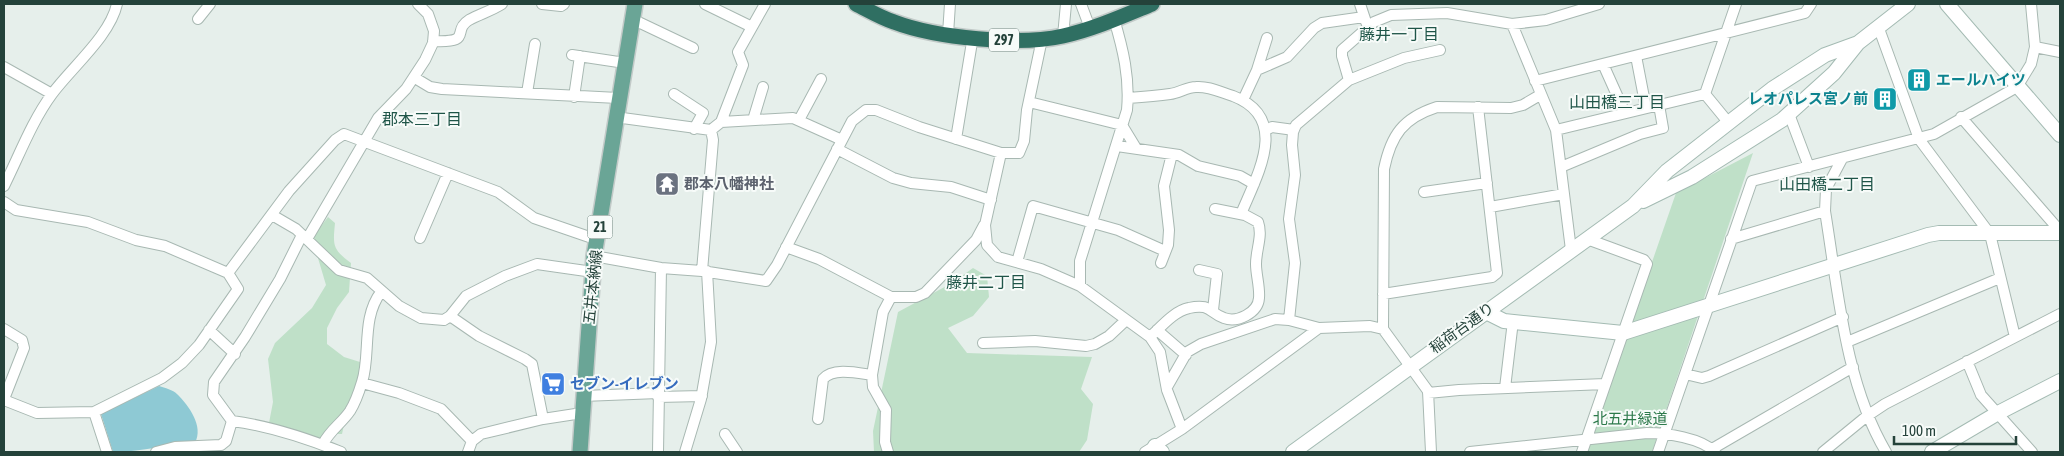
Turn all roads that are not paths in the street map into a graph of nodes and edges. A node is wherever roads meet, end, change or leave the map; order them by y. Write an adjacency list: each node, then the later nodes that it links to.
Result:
1 (116, 4): 56 (street)
2 (210, 4): 24 (street)
3 (418, 4): 38 (street)
4 (502, 4): 38 (street)
5 (542, 4): 6 (street)
6 (564, 4)
7 (635, 4): 25 (main road, 五井本納線 / 21)
8 (705, 4): 29 (street)
9 (765, 4): 29 (street)
10 (856, 4): 32 (highway, 297)
11 (950, 4): 32 (street)
12 (1066, 4): 35 (street)
13 (1081, 4): 31 (street)
14 (1152, 4): 22 (highway, 297)
15 (1360, 4): 23 (street)
16 (1599, 4): 27 (street)
17 (1736, 4): 33 (street)
18 (1811, 4): 33 (street)
19 (1908, 4): 28 (street, 稲荷台通り)
20 (1947, 4): 55 (street)
21 (2031, 4): 41 (street)
22 (1135, 7): 26 (highway, 297)
23 (1364, 17): 30 (street); 49 (street)
24 (198, 19)
25 (632, 19): 42 (street); 46 (main road, 五井本納線 / 21)
26 (1114, 19): 31 (highway, 297); 63 (street)
27 (1512, 24): 30 (street); 53 (street)
28 (1878, 26): 39 (street, 稲荷台通り); 85 (street)
29 (752, 27): 75 (street)
30 (1369, 27): 52 (street)
31 (1090, 28): 35 (highway, 297)
32 (948, 34): 34 (highway, 297)
33 (1726, 34): 45 (street); 59 (street)
34 (973, 36): 37 (highway, 297); 84 (street)
35 (1063, 36): 37 (highway, 297)
36 (1267, 38): 49 (street)
37 (1042, 39): 65 (street)
38 (433, 41): 50 (street)
39 (1858, 43): 70 (street, 稲荷台通り); 76 (street, 稲荷台通り)
40 (535, 44): 57 (street)
41 (2035, 47): 44 (street); 55 (street)
42 (692, 48)
43 (1440, 50): 52 (street)
44 (2060, 52)
45 (1636, 56): 47 (street); 68 (street)
46 (625, 63): 61 (street); 62 (main road, 五井本納線 / 21)
47 (1603, 64): 53 (street); 69 (street)
48 (4, 67): 56 (street)
49 (1258, 70): 64 (street)
50 (415, 78): 57 (street); 86 (street)
51 (821, 79): 74 (street)
52 (1349, 80): 81 (street)
53 (1535, 81): 60 (street)
54 (763, 87): 73 (street)
55 (2017, 87): 72 (street); 83 (street)
56 (52, 94): 98 (street)
57 (526, 94): 61 (street)
58 (674, 94): 78 (street)
59 (1705, 94): 66 (street); 76 (street)
60 (1540, 95): 67 (street); 82 (street)
61 (574, 97): 62 (street)
62 (618, 98): 71 (main road, 五井本納線 / 21)
63 (1128, 98): 64 (street); 77 (street)
64 (1243, 100): 80 (street)
65 (1029, 102): 77 (street); 90 (street)
66 (1659, 105): 68 (street); 93 (street)
67 (1478, 107): 96 (street); 133 (street)
68 (1646, 108): 69 (street)
69 (1625, 113): 82 (street)
70 (1789, 114): 94 (street); 103 (street, 稲荷台通り)
71 (615, 117): 78 (street); 117 (main road, 五井本納線 / 21)
72 (1961, 117): 85 (street); 111 (street)
73 (753, 120): 74 (street); 75 (street)
74 (799, 120): 87 (street)
75 (721, 122): 79 (street)
76 (1728, 122): 103 (street, 稲荷台通り)
77 (1122, 125): 88 (street); 89 (street)
78 (694, 129): 79 (street)
79 (712, 130): 127 (street)
80 (1266, 130): 81 (street); 97 (street)
81 (1294, 130): 141 (street)
82 (1556, 130): 93 (street)
83 (2060, 135)
84 (956, 139): 87 (street); 90 (street)
85 (1918, 139): 92 (street); 112 (street)
86 (365, 142): 95 (street); 107 (street); 113 (street)
87 (839, 144): 101 (street); 118 (street)
88 (1117, 146): 89 (street); 109 (street)
89 (1136, 148): 91 (street)
90 (1001, 153): 101 (street)
91 (1172, 154): 97 (street); 120 (street)
92 (1842, 160): 94 (street); 106 (street)
93 (1561, 167): 100 (street)
94 (1809, 167): 116 (street)
95 (448, 173): 114 (street); 117 (street)
96 (1487, 183): 99 (street); 104 (street)
97 (1254, 184): 108 (street)
98 (4, 186)
99 (1424, 192)
100 (1564, 194): 104 (street); 119 (street)
101 (991, 200): 110 (street)
102 (4, 202): 129 (street)
103 (1633, 206): 115 (street, 稲荷台通り)
104 (1490, 207): 133 (street)
105 (1215, 209): 108 (street)
106 (1824, 212): 116 (street); 124 (street)
107 (272, 214): 113 (street); 129 (street)
108 (1241, 214): 136 (street)
109 (1092, 222): 120 (street); 122 (street); 131 (street)
110 (985, 225): 122 (street); 134 (street)
111 (2060, 232): 112 (street)
112 (1990, 234): 124 (street); 130 (street)
113 (305, 237): 132 (street); 153 (street)
114 (420, 238)
115 (1587, 239): 119 (street, 稲荷台通り); 148 (street)
116 (1731, 239): 135 (street)
117 (598, 240): 121 (main road, 五井本納線 / 21)
118 (786, 247): 127 (street); 134 (street)
119 (1571, 250): 137 (street, 稲荷台通り)
120 (1165, 251): 123 (street)
121 (594, 256): 125 (street); 128 (main road, 五井本納線 / 21)
122 (1018, 262): 131 (street)
123 (1161, 263)
124 (1834, 265): 135 (street); 140 (street)
125 (661, 268): 127 (street); 166 (street)
126 (1199, 270): 136 (street)
127 (705, 271): 168 (street)
128 (593, 272): 139 (street); 167 (main road, 五井本納線 / 21)
129 (228, 274): 147 (street)
130 (2000, 278): 150 (street); 151 (street)
131 (1080, 286): 142 (street)
132 (381, 292): 139 (street); 161 (street)
133 (1384, 294): 146 (street)
134 (891, 297): 159 (street)
135 (1707, 307): 148 (street); 158 (street)
136 (1213, 310): 149 (street)
137 (1486, 312): 143 (street); 156 (street, 稲荷台通り)
138 (2060, 314): 150 (street)
139 (450, 316): 175 (street)
140 (1843, 317): 151 (street); 158 (street)
141 (1289, 320): 144 (street); 154 (street)
142 (1125, 321): 149 (street); 152 (street)
143 (1512, 321): 148 (street); 164 (street)
144 (1319, 328): 146 (street); 177 (street)
145 (4, 329): 169 (street)
146 (1383, 329): 156 (street)
147 (210, 330): 153 (street); 170 (street)
148 (1623, 333): 162 (street)
149 (1154, 334): 154 (street); 163 (street)
150 (2014, 337): 155 (street)
151 (1848, 342): 157 (street)
152 (983, 343)
153 (234, 354): 176 (street)
154 (1186, 355): 163 (street)
155 (1967, 361): 172 (street); 173 (street)
156 (1410, 366): 165 (street); 194 (street, 稲荷台通り)
157 (1853, 366): 173 (street); 184 (street)
158 (1684, 374): 178 (street)
159 (872, 375): 174 (street); 193 (street)
160 (2060, 382): 172 (street)
161 (362, 383): 181 (street); 182 (street)
162 (1605, 384): 164 (street); 180 (street)
163 (1166, 387): 177 (street)
164 (1504, 388): 165 (street)
165 (1428, 393): 195 (street)
166 (658, 395): 167 (street); 168 (street); 190 (street)
167 (583, 396): 171 (main road, 五井本納線 / 21)
168 (702, 396): 191 (street)
169 (4, 400): 170 (street)
170 (94, 412): 185 (street)
171 (582, 413): 175 (street); 189 (main road, 五井本納線 / 21)
172 (1998, 413): 201 (street); 202 (street)
173 (1867, 416): 199 (street); 200 (street)
174 (818, 418)
175 (543, 419): 181 (street)
176 (232, 421): 182 (street); 186 (street)
177 (1182, 429): 183 (street)
178 (1665, 433): 180 (street); 184 (street); 198 (street)
179 (725, 434): 192 (street)
180 (1587, 440): 196 (street); 197 (street)
181 (472, 441): 188 (street)
182 (326, 448): 187 (street)
183 (1154, 450)
184 (1712, 451)
185 (107, 452)
186 (156, 452)
187 (341, 452)
188 (468, 452)
189 (580, 452)
190 (658, 452)
191 (686, 452)
192 (737, 452)
193 (888, 452)
194 (1293, 452)
195 (1431, 452)
196 (1470, 452)
197 (1582, 452)
198 (1658, 452)
199 (1823, 452)
200 (1886, 452)
201 (1932, 452)
202 (2032, 452)

